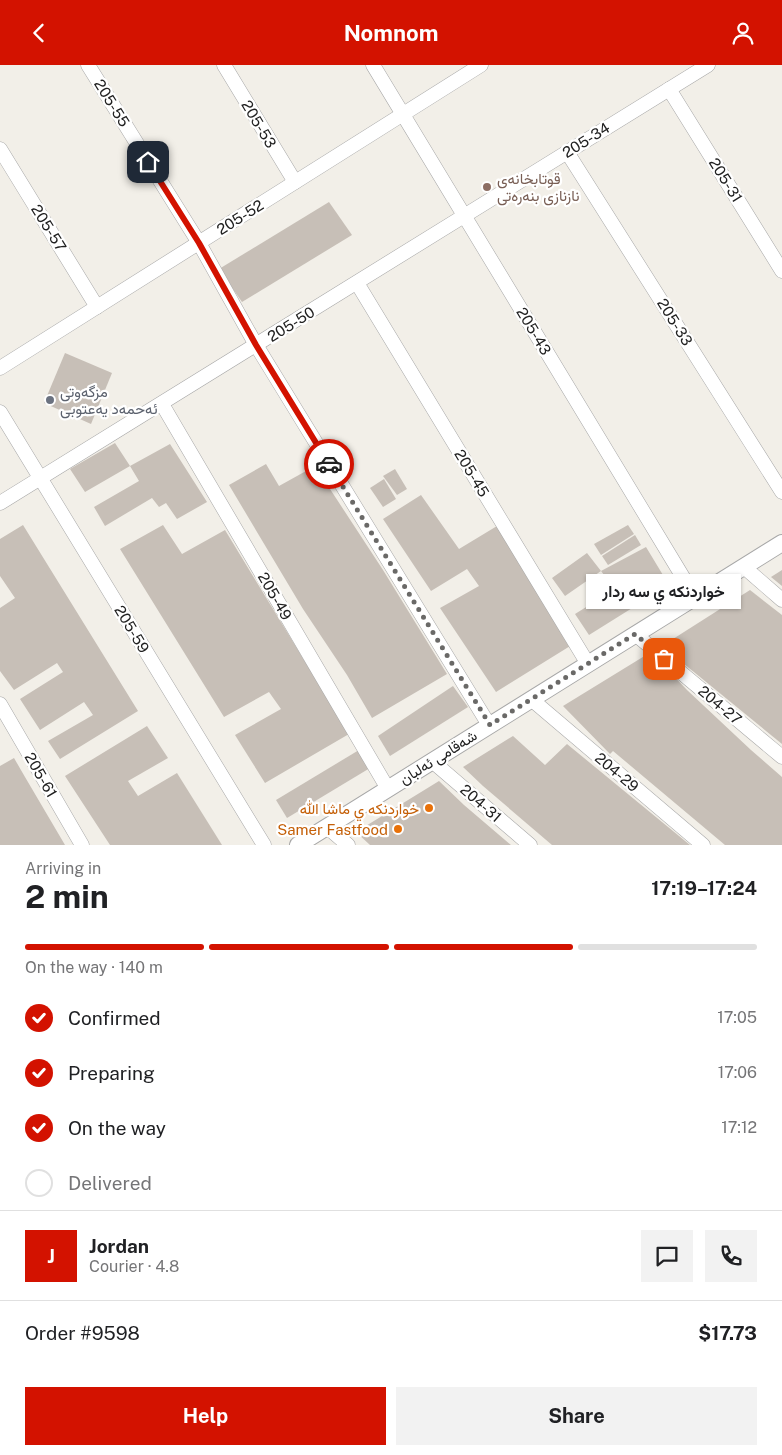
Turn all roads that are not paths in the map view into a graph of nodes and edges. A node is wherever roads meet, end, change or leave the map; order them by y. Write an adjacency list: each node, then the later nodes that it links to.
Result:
1 (88, 65): 12 (street, 205-55)
2 (224, 65): 10 (street, 205-53)
3 (373, 65): 7 (street, 205-43)
4 (481, 65): 7 (street, 205-52)
5 (708, 65): 6 (street, 205-34)
6 (669, 89): 9 (street, 205-34); 13 (street, 205-31)
7 (403, 114): 10 (street, 205-52); 11 (street, 205-43)
8 (0, 149): 15 (street, 205-57)
9 (567, 152): 11 (street, 205-34); 21 (street, 205-33)
10 (295, 182): 12 (street, 205-52)
11 (464, 216): 14 (street, 205-50); 25 (street, 205-43)
12 (199, 243): 15 (street, 205-52); 16 (street, 205-55)
13 (782, 271)
14 (357, 283): 16 (street, 205-50); 28 (street, 205-45)
15 (97, 307): 17 (street, 205-52)
16 (256, 345): 18 (street, 205-50); 31 (street, 205-55)
17 (0, 368)
18 (162, 403): 20 (street, 205-50); 34 (street, 205-49)
19 (0, 412): 20 (street, 205-59)
20 (40, 478): 22 (street, 205-50); 37 (street, 205-59)
21 (782, 492)
22 (0, 503)
23 (782, 543): 24 (street, شەقامی ئەلبان)
24 (744, 567): 25 (street, شەقامی ئەلبان); 26 (street)
25 (695, 597): 27 (street, شەقامی ئەلبان)
26 (782, 600)
27 (635, 634): 28 (street, شەقامی ئەلبان); 32 (street, 204-27)
28 (588, 664): 29 (street, شەقامی ئەلبان)
29 (531, 699): 31 (street, شەقامی ئەلبان); 41 (street, 204-29)
30 (0, 704): 36 (street, 205-61)
31 (490, 725): 33 (street, شەقامی ئەلبان)
32 (782, 757)
33 (432, 761): 34 (street, شەقامی ئەلبان); 40 (street, 204-31)
34 (388, 789): 35 (street, شەقامی ئەلبان)
35 (327, 827): 38 (street, شەقامی ئەلبان); 39 (street)
36 (82, 845)
37 (264, 845)
38 (298, 845)
39 (348, 845)
40 (530, 845)
41 (703, 845)

